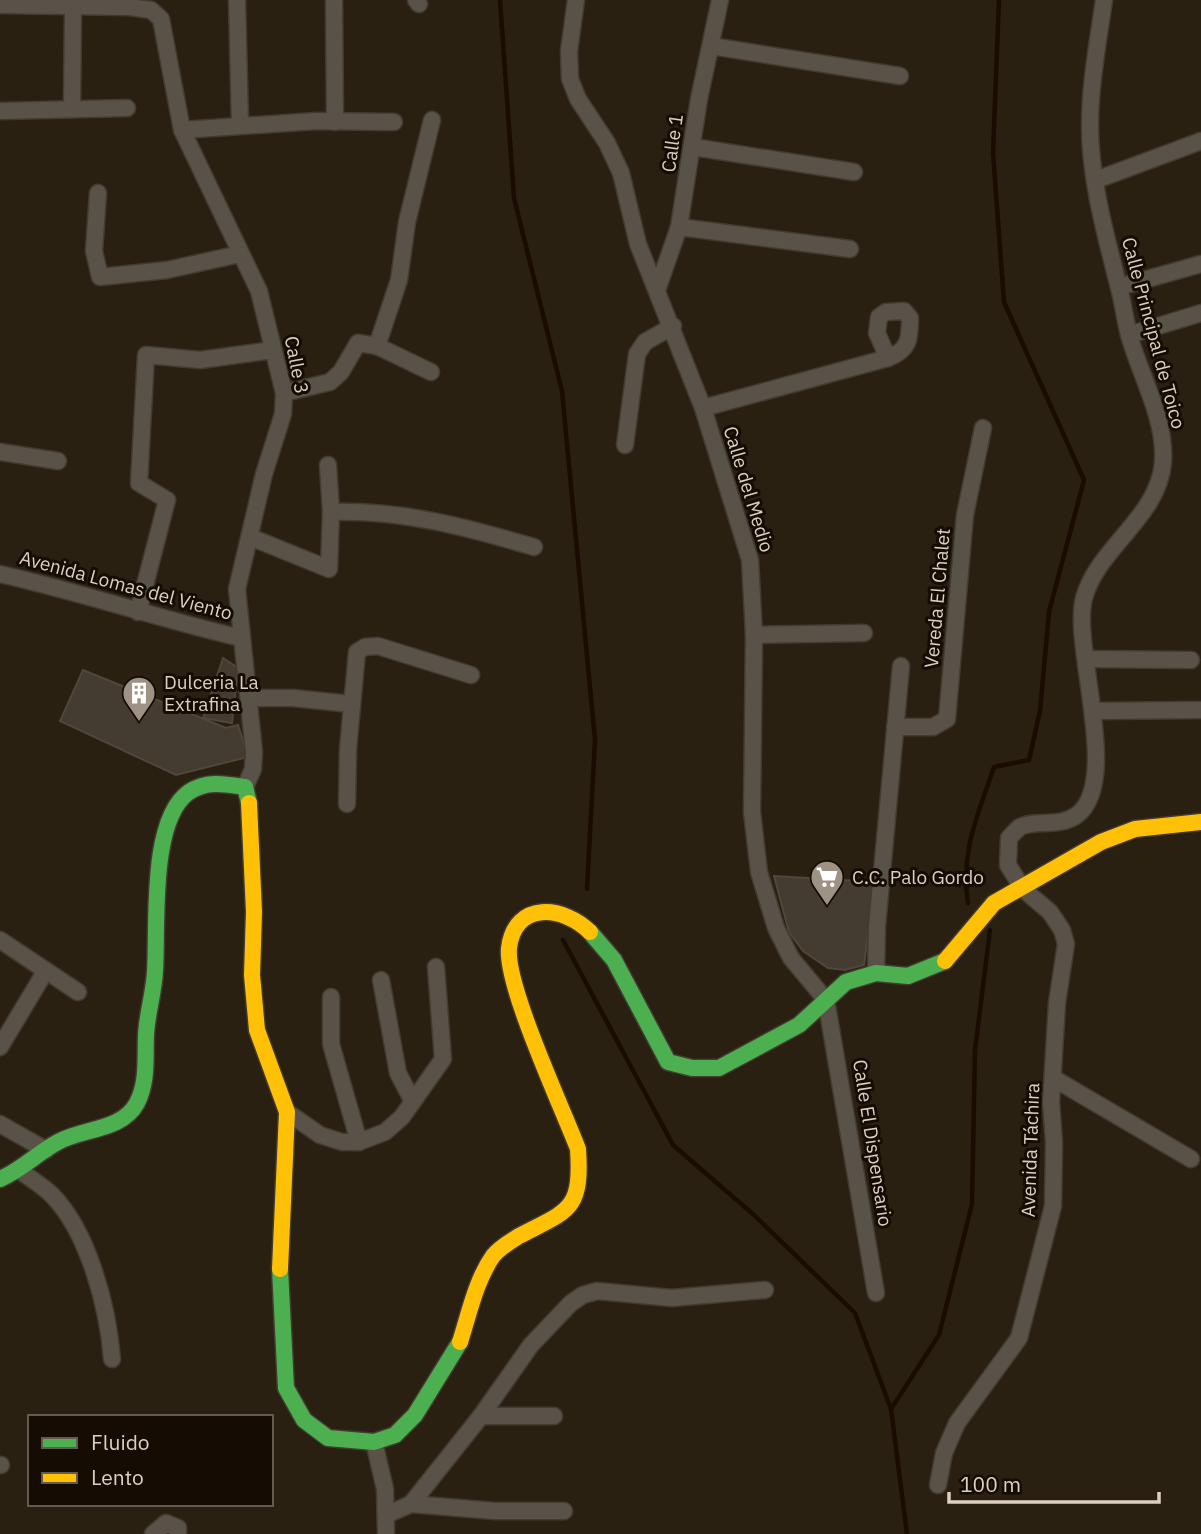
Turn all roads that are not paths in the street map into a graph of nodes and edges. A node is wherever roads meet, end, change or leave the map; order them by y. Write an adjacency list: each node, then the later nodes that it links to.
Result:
1 (237, 0): 16 (street)
2 (334, 0): 14 (street)
3 (576, 0): 28 (street, Calle del Medio)
4 (720, 0): 8 (street, Calle 1)
5 (1104, 0): 21 (street, Calle Principal de Toico)
6 (0, 5): 7 (street)
7 (73, 8): 11 (street); 17 (street, Calle 3)
8 (711, 46): 9 (street); 19 (street, Calle 1)
9 (900, 76)
10 (127, 108): 11 (street)
11 (72, 109): 12 (street)
12 (0, 111)
13 (432, 120): 32 (street)
14 (335, 122): 15 (street); 16 (street)
15 (394, 122)
16 (240, 124): 17 (street)
17 (183, 130): 25 (street, Calle 3)
18 (1201, 141): 21 (street)
19 (693, 147): 20 (street); 23 (street, Calle 1)
20 (854, 172)
21 (1096, 180): 27 (street, Calle Principal de Toico)
22 (98, 193): 25 (street)
23 (679, 228): 24 (street); 28 (street, Calle 1)
24 (850, 249)
25 (240, 254): 33 (street, Calle 3)
26 (1201, 264): 27 (street)
27 (1119, 287): 31 (street, Calle Principal de Toico)
28 (657, 290): 30 (street, Calle del Medio)
29 (1201, 313): 31 (street)
30 (673, 326): 37 (street, Calle del Medio); 39 (street)
31 (1129, 335): 51 (street, Calle Principal de Toico)
32 (377, 346): 35 (street); 36 (street)
33 (273, 350): 36 (street, Calle 3); 47 (street)
34 (888, 358): 37 (street)
35 (431, 372)
36 (284, 393): 44 (street, Calle 3)
37 (704, 408): 49 (street, Calle del Medio)
38 (984, 428): 59 (street, Vereda El Chalet)
39 (625, 445)
40 (0, 452): 41 (street)
41 (58, 461)
42 (328, 465): 43 (street)
43 (331, 512): 44 (street); 45 (street)
44 (250, 537): 50 (street, Calle 3)
45 (534, 547)
46 (0, 574): 47 (street, Avenida Lomas del Viento)
47 (138, 612): 50 (street, Avenida Lomas del Viento)
48 (864, 632): 49 (street)
49 (754, 635): 71 (street, Calle del Medio)
50 (240, 638): 55 (street, Calle 3)
51 (1086, 659): 52 (street); 58 (street, Calle Principal de Toico)
52 (1191, 660)
53 (901, 666): 59 (street, Vereda El Chalet)
54 (471, 675): 56 (street)
55 (250, 698): 56 (street); 60 (street, Calle 3)
56 (352, 704): 61 (street)
57 (1201, 710): 58 (street)
58 (1093, 711): 63 (street, Calle Principal de Toico)
59 (895, 727): 67 (street, Vereda El Chalet)
60 (245, 787): 75 (main road); 78 (main road)
61 (347, 804)
62 (1201, 822): 63 (main road)
63 (1023, 889): 67 (main road); 73 (street, Avenida Táchira)
64 (0, 940): 66 (street)
65 (436, 967): 74 (street)
66 (45, 972): 69 (street); 72 (street)
67 (876, 973): 71 (main road)
68 (381, 980): 74 (street)
69 (78, 992)
70 (331, 997): 77 (street)
71 (825, 1000): 83 (street, Calle El Dispensario); 87 (main road)
72 (0, 1047)
73 (1053, 1078): 79 (street); 88 (street, Avenida Táchira)
74 (412, 1100): 77 (street)
75 (287, 1112): 77 (street); 87 (main road)
76 (0, 1124): 78 (street)
77 (359, 1142)
78 (46, 1150): 80 (main road)
79 (1191, 1159)
80 (22, 1172): 81 (main road); 84 (street)
81 (0, 1179)
82 (765, 1290): 85 (street)
83 (876, 1293)
84 (112, 1359)
85 (481, 1416): 86 (street); 89 (street)
86 (554, 1416)
87 (374, 1442): 91 (street)
88 (938, 1485)
89 (411, 1504): 90 (street); 91 (street)
90 (564, 1511)
91 (386, 1515): 94 (street)
92 (153, 1534): 93 (street)
93 (178, 1534)
94 (386, 1534)

